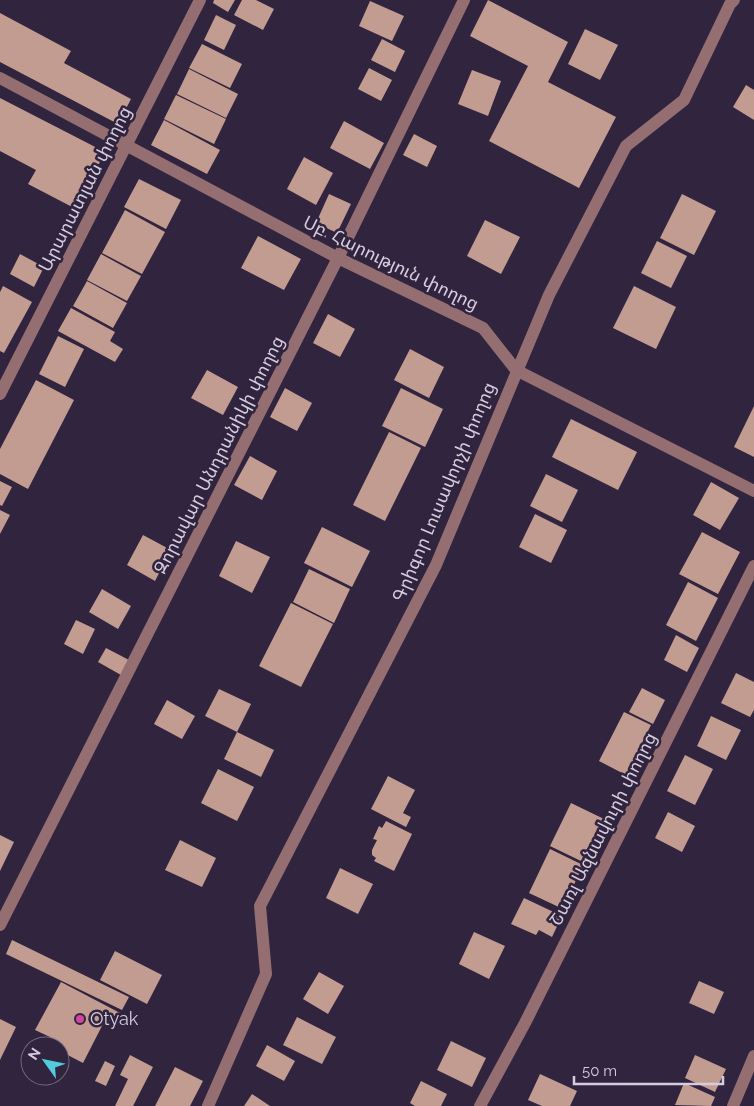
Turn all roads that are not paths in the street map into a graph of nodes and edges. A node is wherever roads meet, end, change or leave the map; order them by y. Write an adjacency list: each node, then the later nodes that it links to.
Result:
1 (200, 0): 5 (street, Արարատյան փողոց)
2 (464, 0): 6 (street, Զորավար Անդրանիկի փողոց)
3 (734, 0): 7 (street, Գրիգոր Լուսավորչի փողոց)
4 (0, 78): 5 (street, Սբ. Հարություն փողոց)
5 (127, 146): 6 (street, Սբ. Հարություն փողոց); 8 (street, Արարատյան փողոց)
6 (338, 258): 7 (street, Սբ. Հարություն փողոց); 11 (street, Զորավար Անդրանիկի փողոց)
7 (516, 370): 9 (street, Սբ. Հարություն փողոց); 13 (street, Գրիգոր Լուսավորչի փողոց)
8 (0, 394)
9 (754, 491)
10 (754, 566): 14 (street, Շառլ Ազնավուրի փողոց)
11 (0, 925)
12 (754, 1056): 15 (street)
13 (208, 1106)
14 (480, 1106)
15 (733, 1106)

